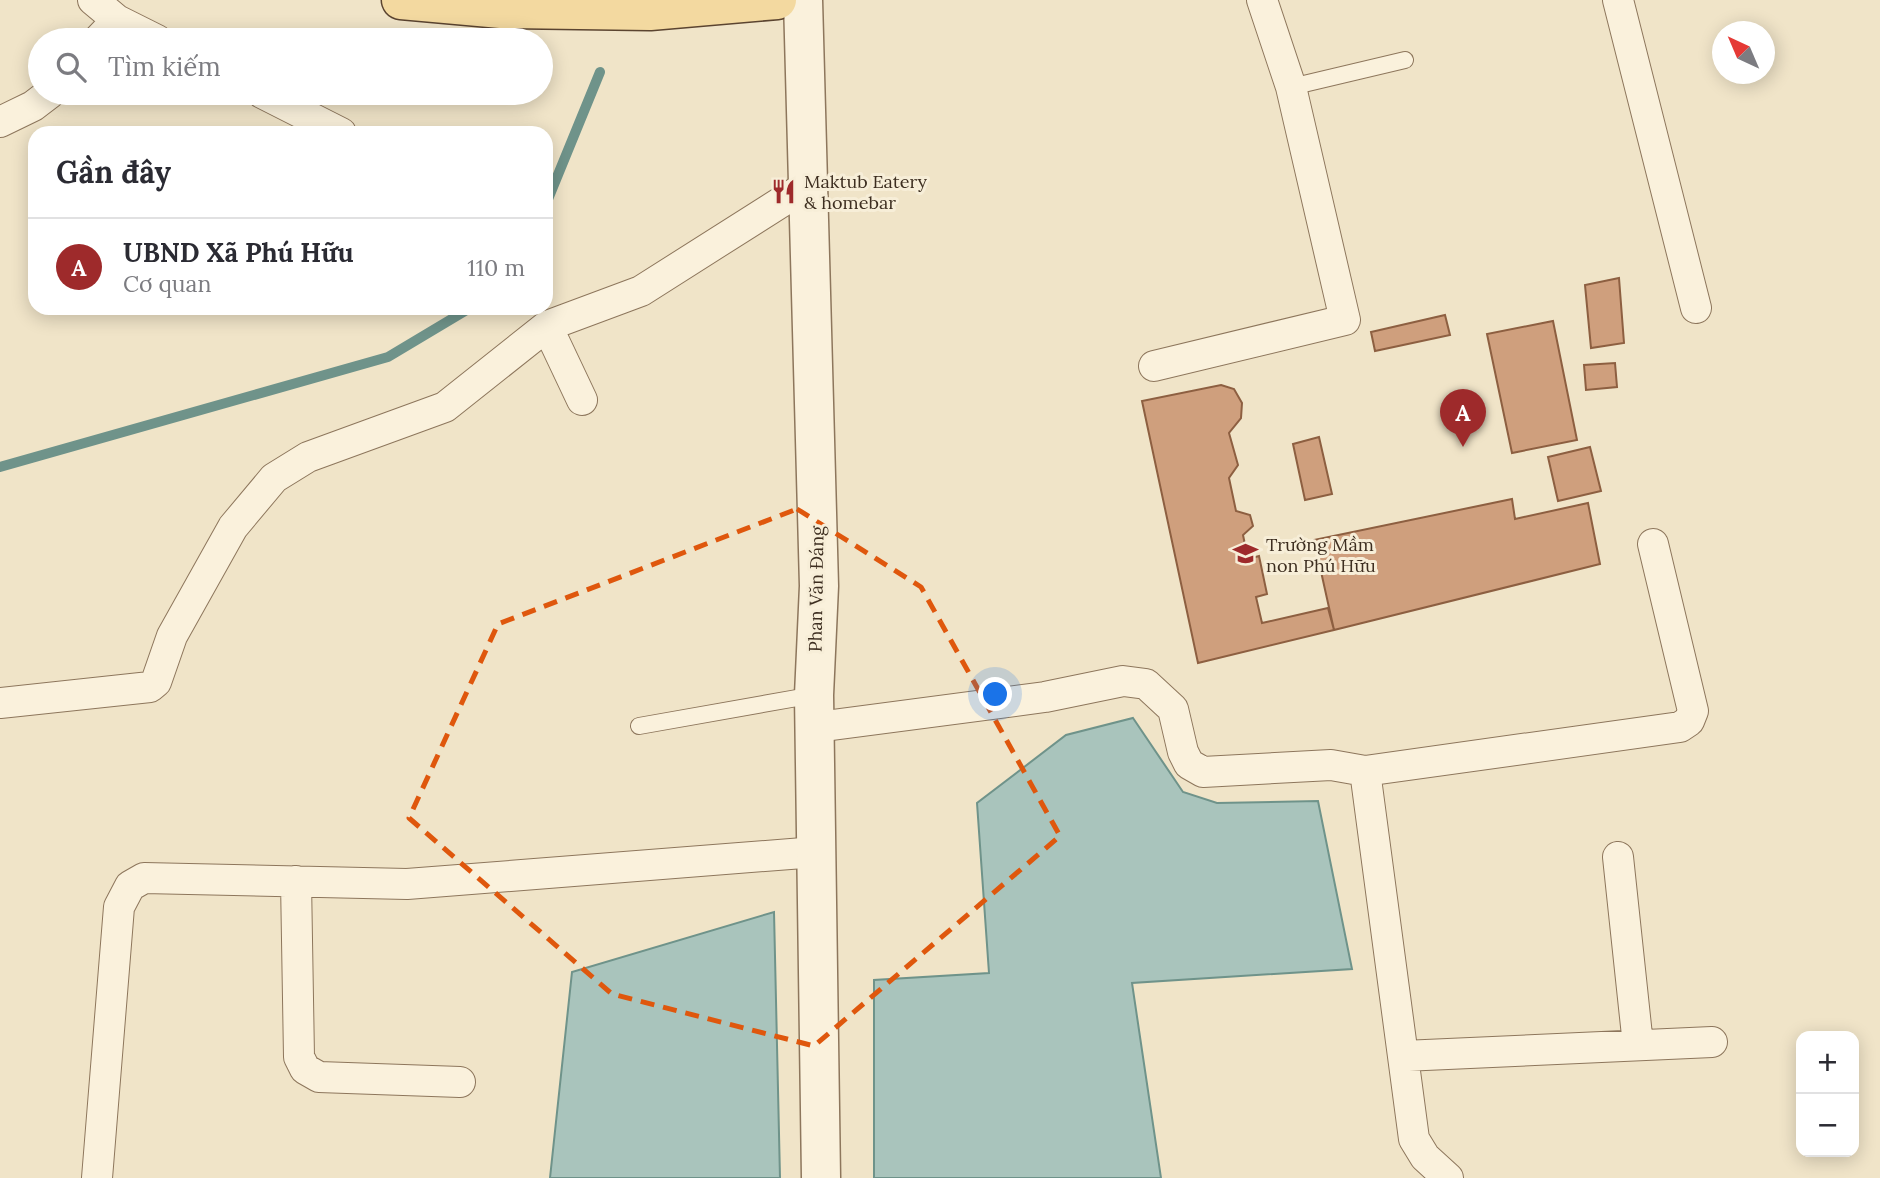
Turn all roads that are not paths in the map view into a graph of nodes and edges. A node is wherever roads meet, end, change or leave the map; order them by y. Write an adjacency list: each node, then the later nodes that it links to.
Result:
1 (93, 0): 7 (street)
2 (401, 0): 3 (main road)
3 (777, 0)
4 (803, 0): 14 (street, Phan Văn Đáng)
5 (1262, 0): 9 (street)
6 (1618, 0): 15 (street)
7 (106, 28)
8 (1405, 60): 9 (lane)
9 (1291, 87): 17 (street)
10 (34, 105): 12 (street)
11 (285, 105): 13 (street)
12 (0, 122)
13 (327, 126)
14 (808, 185): 16 (street); 21 (street, Phan Văn Đáng)
15 (1696, 307)
16 (547, 326): 18 (street); 20 (street)
17 (1154, 366)
18 (582, 400)
19 (1653, 544): 23 (street)
20 (0, 703)
21 (815, 711): 22 (lane); 23 (street); 24 (street, Phan Văn Đáng)
22 (639, 726)
23 (1365, 771): 29 (street)
24 (816, 852): 26 (street); 32 (street, Phan Văn Đáng)
25 (1618, 857): 28 (street)
26 (296, 881): 30 (street); 31 (street)
27 (1712, 1042): 28 (street)
28 (1638, 1045): 29 (street)
29 (1403, 1056): 33 (street)
30 (460, 1082)
31 (97, 1178)
32 (821, 1178)
33 (1448, 1178)

